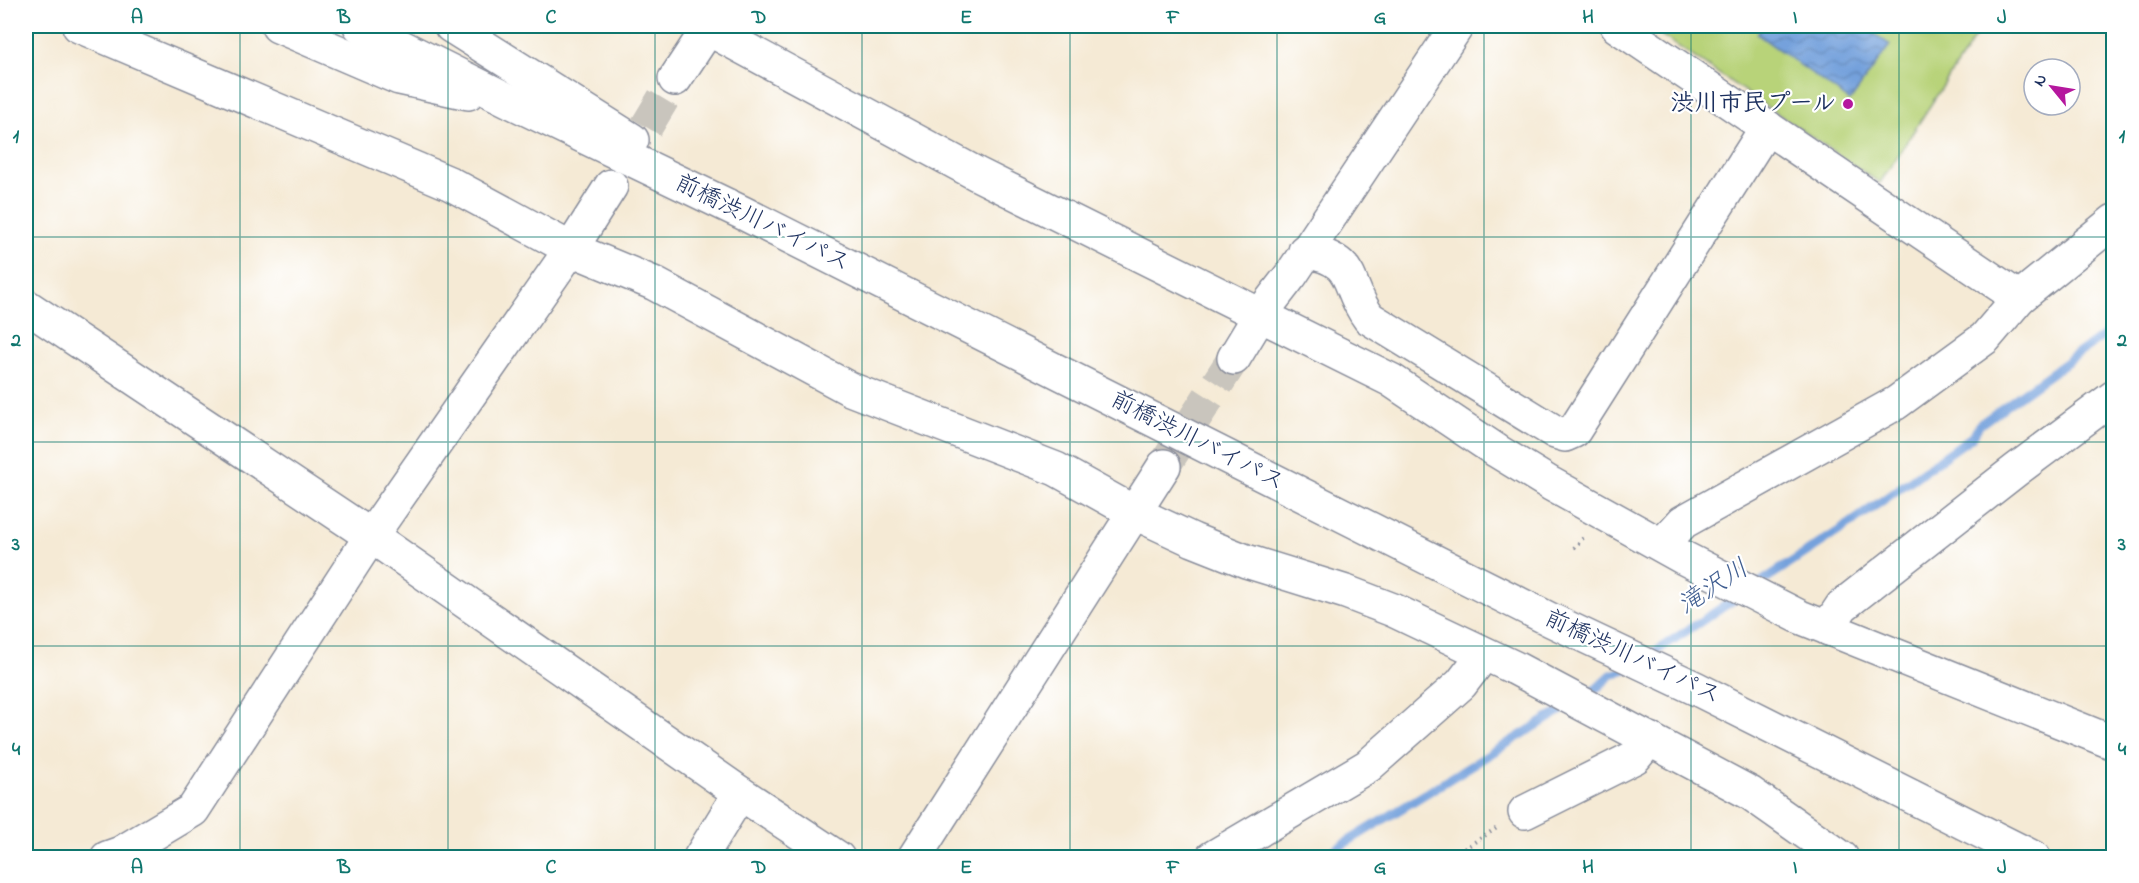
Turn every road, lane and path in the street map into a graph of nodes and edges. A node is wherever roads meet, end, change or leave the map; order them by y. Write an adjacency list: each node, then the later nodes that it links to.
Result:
1 (79, 26): 14 (main road)
2 (278, 26): 9 (main road)
3 (360, 26): 9 (main road, 前橋渋川バイパス)
4 (451, 26): 12 (main road)
5 (707, 26): 8 (main road); 18 (main road)
6 (1457, 26): 15 (main road)
7 (1617, 26): 10 (main road)
8 (675, 79)
9 (514, 103): 12 (main road, 前橋渋川バイパス)
10 (1767, 127): 15 (main road); 16 (main road)
11 (611, 186): 14 (main road)
12 (742, 213): 38 (main road, 前橋渋川バイパス)
13 (2114, 221): 16 (main road)
14 (571, 249): 22 (main road); 23 (main road)
15 (1305, 251): 18 (main road)
16 (2019, 298): 24 (main road)
17 (26, 306): 23 (main road)
18 (1260, 315): 19 (main road); 24 (main road)
19 (1234, 358)
20 (2114, 397): 25 (main road)
21 (1164, 466): 22 (main road)
22 (1135, 513): 26 (main road); 34 (main road)
23 (372, 536): 29 (main road); 31 (main road)
24 (1673, 551): 25 (main road)
25 (1814, 623): 28 (main road)
26 (1484, 654): 27 (main road); 35 (main road)
27 (1642, 735): 30 (main road); 37 (main road)
28 (2114, 743)
29 (740, 793): 32 (main road); 33 (main road)
30 (1525, 812): 36 (path)
31 (107, 858)
32 (700, 858)
33 (837, 858)
34 (914, 858)
35 (1212, 858)
36 (1449, 858)
37 (1842, 858)
38 (2034, 858)

